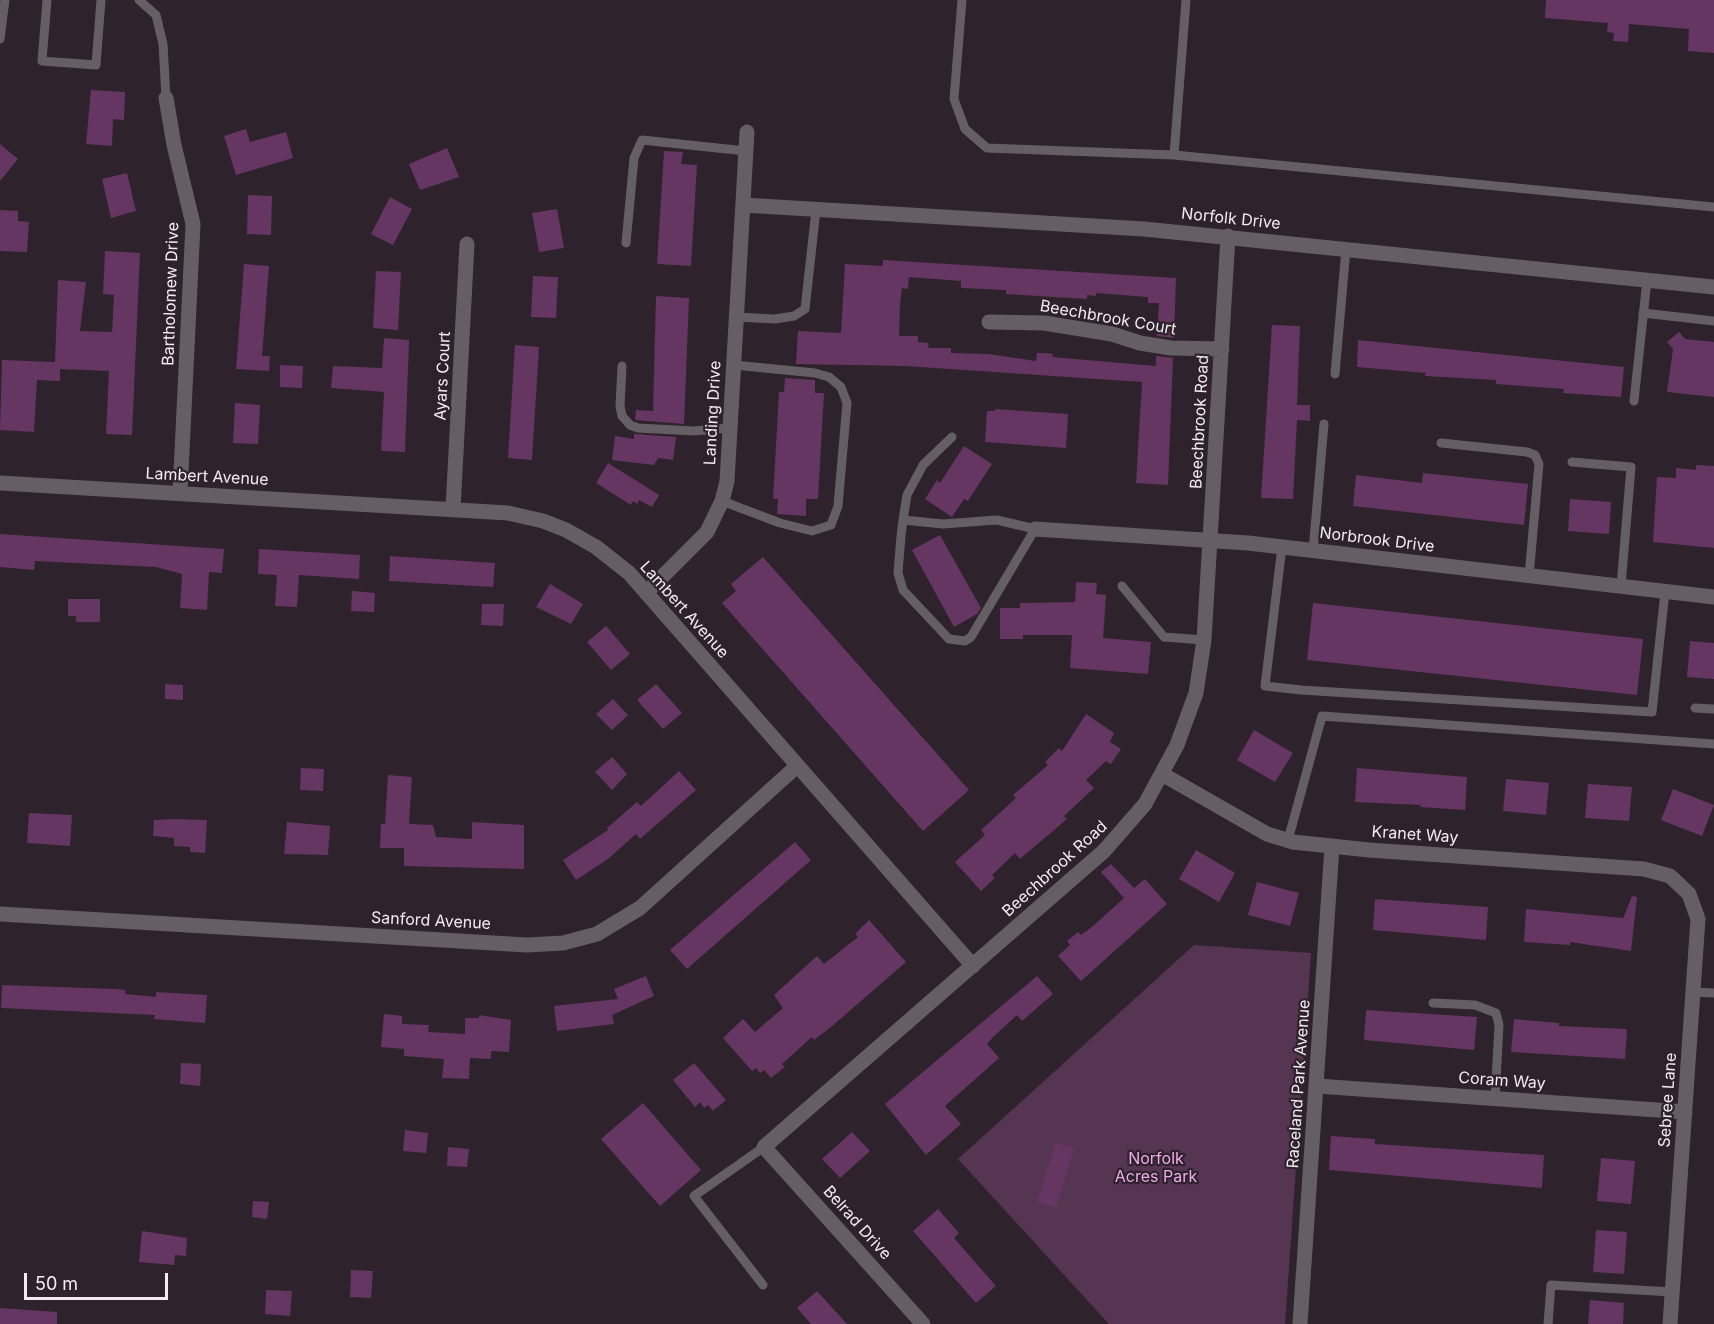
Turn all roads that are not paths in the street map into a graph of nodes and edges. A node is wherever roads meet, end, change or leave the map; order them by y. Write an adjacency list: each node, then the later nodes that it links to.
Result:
1 (5, 0): 7 (lane)
2 (47, 0): 3 (lane)
3 (101, 0)
4 (139, 0): 8 (lane)
5 (962, 0): 11 (lane)
6 (1186, 0): 11 (lane)
7 (0, 39)
8 (166, 98): 36 (street, Bartholomew Drive)
9 (747, 132): 10 (street, Landing Drive)
10 (746, 151): 12 (street, Landing Drive); 16 (lane)
11 (1174, 155): 13 (lane)
12 (743, 206): 14 (street, Norfolk Drive); 22 (street, Landing Drive)
13 (1714, 207)
14 (816, 210): 15 (street, Norfolk Drive); 22 (lane)
15 (1228, 236): 18 (street, Norfolk Drive); 25 (street, Beechbrook Road)
16 (626, 243)
17 (467, 244): 38 (street, Ayars Court)
18 (1346, 249): 19 (street, Norfolk Drive); 28 (lane)
19 (1647, 280): 20 (street, Norfolk Drive); 21 (lane)
20 (1714, 287)
21 (1644, 313): 23 (lane); 29 (lane)
22 (736, 317): 26 (street, Landing Drive)
23 (1714, 321)
24 (989, 322): 25 (street, Beechbrook Court)
25 (1222, 350): 41 (street, Beechbrook Road)
26 (734, 365): 31 (street, Landing Drive); 37 (lane)
27 (622, 366): 31 (lane)
28 (1335, 374)
29 (1634, 401)
30 (1324, 424): 43 (lane)
31 (730, 428): 37 (street, Landing Drive)
32 (952, 437): 39 (lane)
33 (1441, 443): 44 (lane)
34 (1572, 462): 46 (lane)
35 (0, 483): 36 (street, Lambert Avenue)
36 (180, 494): 38 (street, Lambert Avenue)
37 (722, 501): 48 (street, Landing Drive)
38 (453, 509): 48 (street, Lambert Avenue)
39 (903, 520): 40 (lane); 40 (lane)
40 (1035, 529): 41 (street, Norbrook Drive)
41 (1212, 540): 42 (street, Norbrook Drive); 50 (street, Beechbrook Road)
42 (1282, 547): 43 (street, Norbrook Drive); 47 (lane)
43 (1313, 551): 44 (street, Norbrook Drive)
44 (1528, 576): 46 (street, Norbrook Drive)
45 (1122, 586): 50 (lane)
46 (1621, 586): 47 (street, Norbrook Drive)
47 (1665, 591): 49 (street, Norbrook Drive)
48 (646, 593): 54 (street, Lambert Avenue)
49 (1714, 597)
50 (1204, 640): 55 (street, Beechbrook Road)
51 (1695, 708): 52 (lane)
52 (1714, 709)
53 (1714, 744): 56 (lane)
54 (797, 766): 59 (street, Sanford Avenue); 60 (street, Lambert Avenue)
55 (1162, 774): 56 (street, Kranet Way); 60 (street, Beechbrook Road)
56 (1288, 840): 57 (street, Kranet Way)
57 (1332, 846): 58 (street, Kranet Way); 64 (street, Raceland Park Avenue)
58 (1679, 883): 61 (street, Sebree Lane)
59 (0, 914)
60 (973, 966): 67 (street, Beechbrook Road)
61 (1693, 992): 62 (lane); 66 (street, Sebree Lane)
62 (1714, 993)
63 (1433, 1004): 65 (lane)
64 (1317, 1086): 65 (street, Coram Way); 71 (street, Raceland Park Avenue)
65 (1495, 1099): 66 (street, Coram Way)
66 (1685, 1112): 69 (street, Sebree Lane)
67 (764, 1147): 68 (lane); 70 (street, Belrad Drive)
68 (763, 1285)
69 (1672, 1292): 72 (lane); 73 (street, Sebree Lane)
70 (923, 1324)
71 (1300, 1324)
72 (1548, 1324)
73 (1670, 1324)

